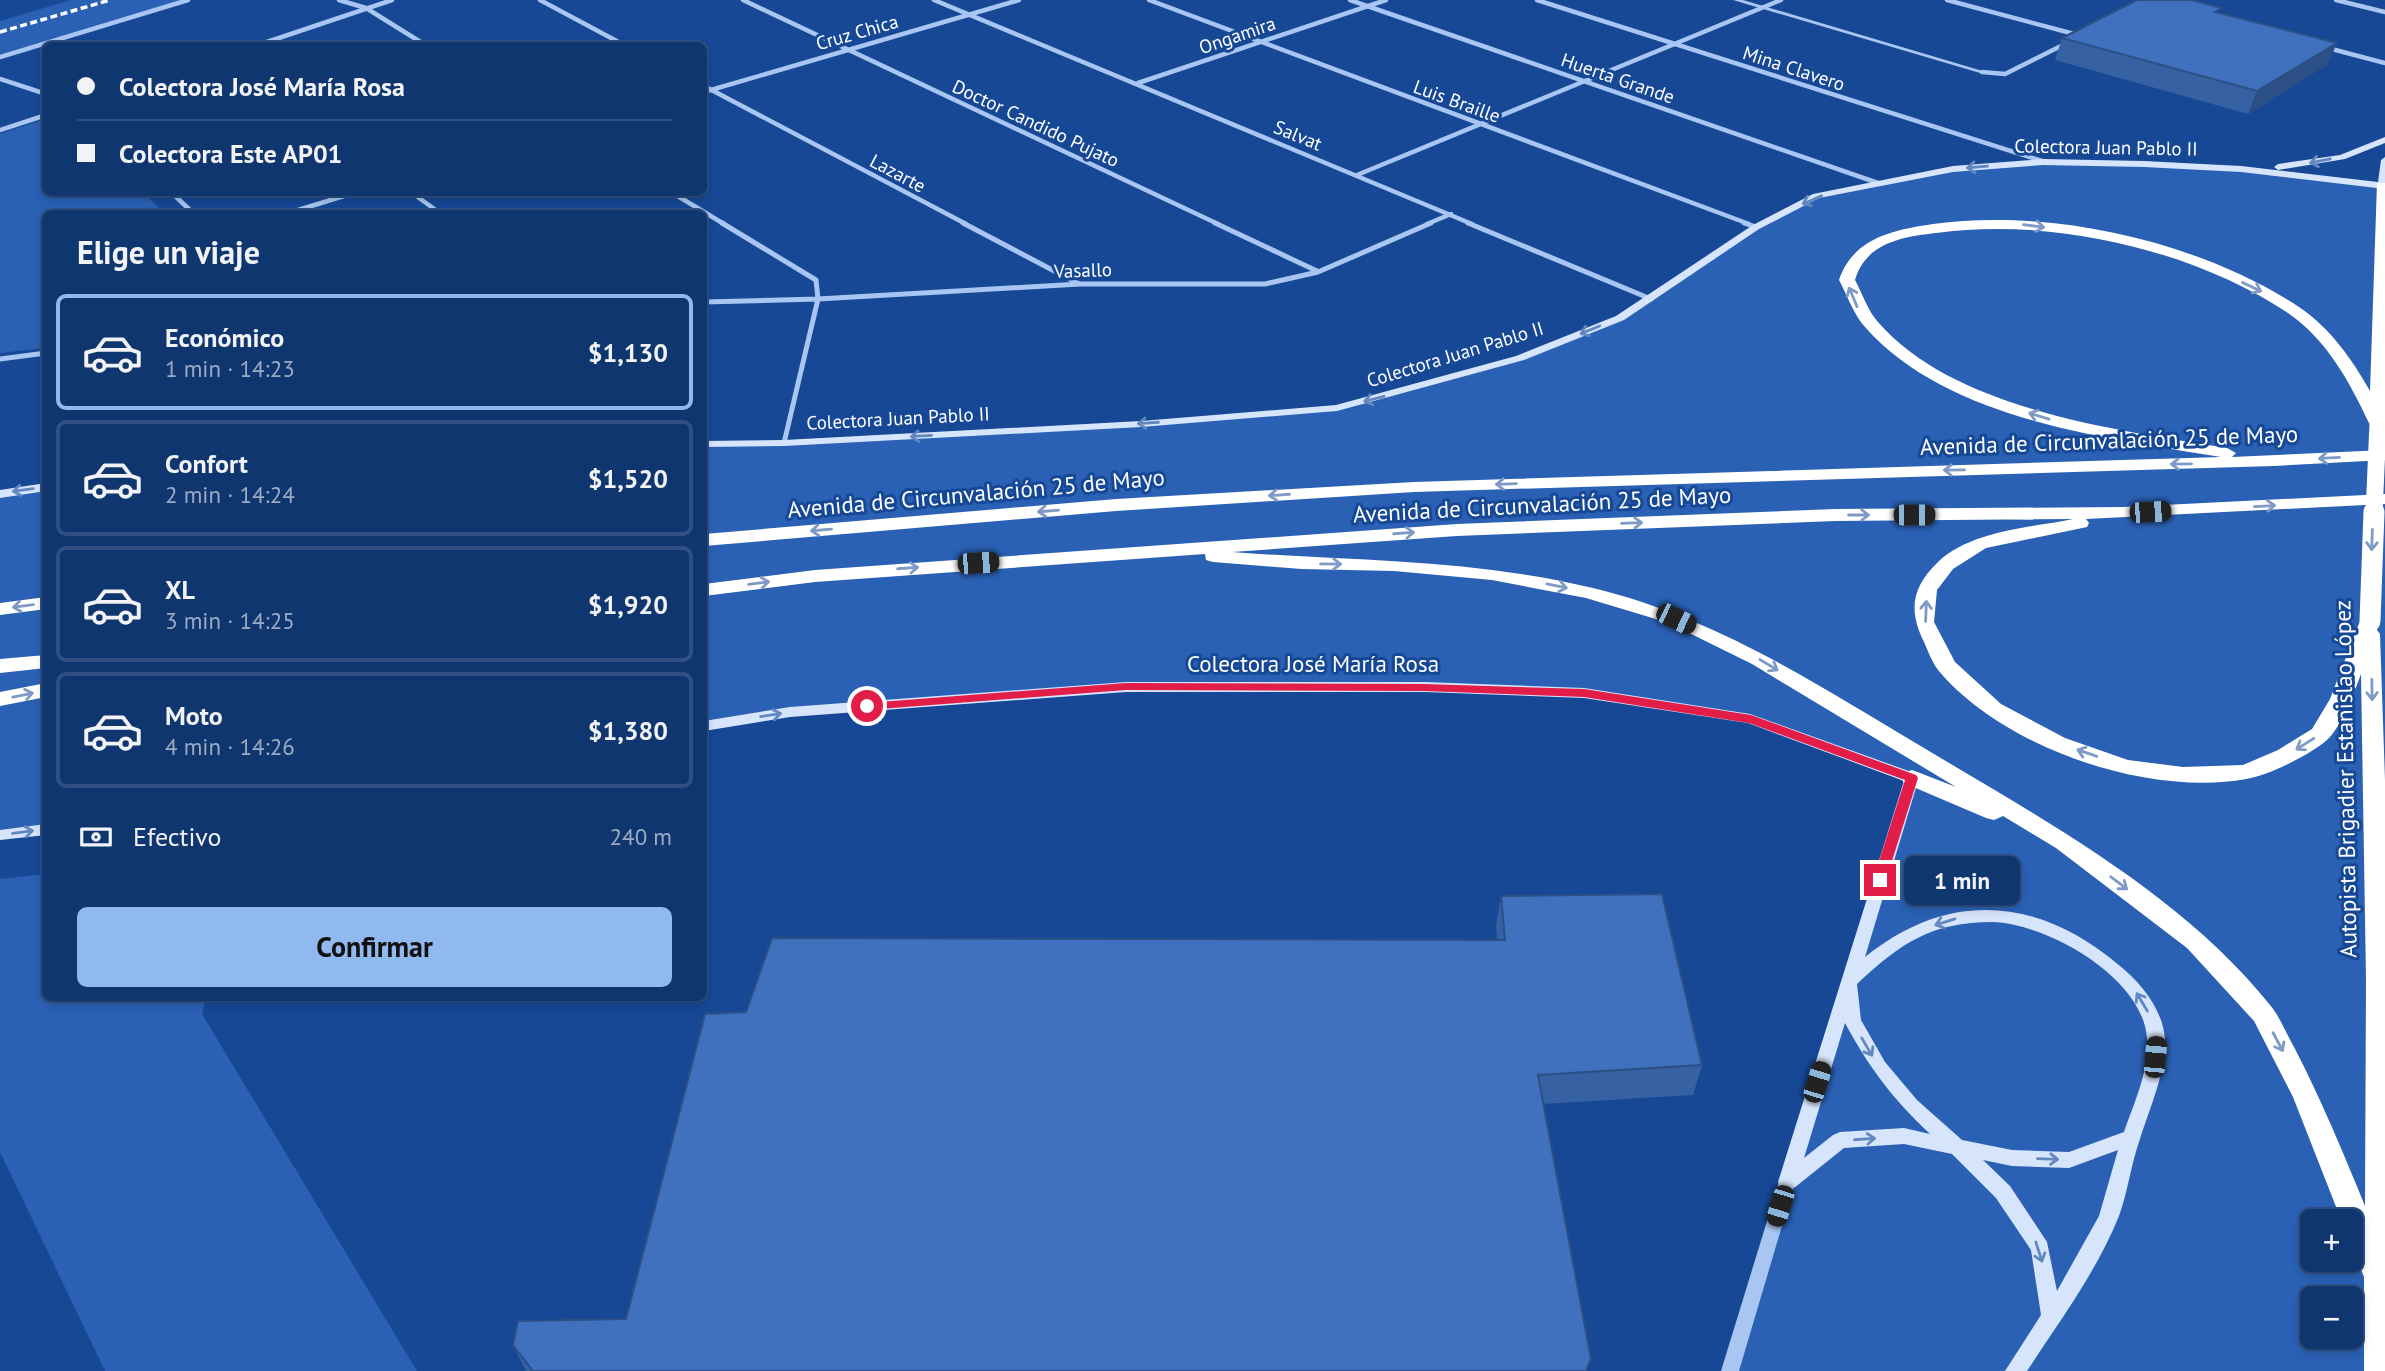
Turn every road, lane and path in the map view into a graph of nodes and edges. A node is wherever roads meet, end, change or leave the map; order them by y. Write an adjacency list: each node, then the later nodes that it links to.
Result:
1 (188, 0): 21 (street)
2 (339, 0): 17 (street)
3 (392, 0): 17 (street)
4 (540, 0): 24 (street)
5 (743, 0): 29 (street, Doctor Candido Pujato)
6 (934, 0): 20 (street, Salvat)
7 (1019, 0): 20 (street, Cruz Chica)
8 (1149, 0): 25 (street, Luis Braille)
9 (1350, 0): 16 (street, Huerta Grande)
10 (1386, 0): 16 (street, Ongamira)
11 (1537, 0): 27 (street, Mina Clavero)
12 (1736, 0): 18 (street)
13 (1781, 0): 18 (street)
14 (1947, 0): 32 (street)
15 (2336, 0): 19 (street)
16 (1368, 6): 25 (street, Ongamira); 34 (street, Huerta Grande)
17 (366, 8): 22 (street); 23 (street)
18 (1763, 8): 27 (street); 32 (street)
19 (2385, 12)
20 (969, 15): 29 (street, Cruz Chica); 35 (street, Salvat)
21 (49, 42)
22 (267, 42)
23 (421, 42)
24 (619, 42)
25 (1259, 43): 35 (street, Ongamira); 41 (street, Luis Braille)
26 (42, 44): 30 (street)
27 (1674, 44): 34 (street); 45 (street, Mina Clavero)
28 (2319, 46): 31 (street)
29 (848, 50): 37 (street, Cruz Chica); 61 (street, Doctor Candido Pujato)
30 (0, 57)
31 (2385, 63)
32 (1982, 72)
33 (0, 79): 39 (street)
34 (1584, 81): 41 (street); 48 (street, Huerta Grande)
35 (1137, 84): 47 (street, Salvat)
36 (707, 88): 37 (street, Lazarte)
37 (710, 90): 38 (street, Cruz Chica); 62 (street, Lazarte)
38 (707, 91)
39 (42, 93)
40 (42, 116): 42 (street)
41 (1479, 124): 47 (street); 60 (street, Luis Braille)
42 (0, 130)
43 (2385, 140): 46 (main road, one-way to 46)
44 (2385, 160): 49 (main road)
45 (2043, 162): 46 (main road, Colectora Juan Pablo II); 48 (main road, Colectora Juan Pablo II, one-way to 48)
46 (2241, 169): 49 (main road, Colectora Juan Pablo II)
47 (1357, 174): 59 (street, Salvat)
48 (1878, 183): 60 (main road, Colectora Juan Pablo II, one-way to 60)
49 (2384, 186): 68 (highway, Autopista Brigadier Estanislao López)
50 (175, 196): 54 (street)
51 (344, 196): 55 (street)
52 (416, 196): 56 (street)
53 (677, 196): 57 (street)
54 (190, 210)
55 (298, 210)
56 (435, 210)
57 (700, 210)
58 (707, 214): 63 (street)
59 (1451, 214): 61 (street, Vasallo); 64 (street, Salvat)
60 (1756, 227): 64 (main road, Colectora Juan Pablo II)
61 (1318, 272): 62 (street, Vasallo)
62 (1080, 284): 63 (street, Vasallo)
63 (818, 299): 65 (street, Vasallo); 69 (street)
64 (1651, 299): 69 (main road, Colectora Juan Pablo II, one-way to 69)
65 (707, 302)
66 (42, 354): 67 (street)
67 (0, 359)
68 (2378, 423): 72 (highway, one-way to 68); 84 (highway, Autopista Brigadier Estanislao López, one-way to 84, bridge)
69 (784, 443): 70 (main road, Colectora Juan Pablo II)
70 (707, 444)
71 (2385, 455): 72 (highway, Avenida de Circunvalación 25 de Mayo, one-way to 72)
72 (2274, 461): 78 (highway, Avenida de Circunvalación 25 de Mayo, one-way to 78)
73 (42, 488): 74 (main road, one-way to 74)
74 (0, 494)
75 (2385, 499): 76 (highway, Avenida de Circunvalación 25 de Mayo, one-way to 75)
76 (2124, 513): 80 (highway, Avenida de Circunvalación 25 de Mayo, one-way to 76); 84 (highway, one-way to 76)
77 (707, 531): 78 (highway)
78 (742, 536): 79 (highway, Avenida de Circunvalación 25 de Mayo)
79 (707, 540)
80 (1141, 550): 81 (highway, Avenida de Circunvalación 25 de Mayo, one-way to 80); 93 (highway, one-way to 93)
81 (707, 590)
82 (42, 604): 83 (highway, one-way to 83)
83 (0, 609)
84 (2370, 621): 98 (highway, Autopista Brigadier Estanislao López, one-way to 98)
85 (42, 661): 86 (highway)
86 (0, 666)
87 (42, 691): 88 (highway, one-way to 87)
88 (0, 699)
89 (707, 726): 90 (main road, Colectora José María Rosa, one-way to 90)
90 (1912, 778): 93 (highway); 94 (main road)
91 (42, 830): 92 (main road, one-way to 91)
92 (0, 835)
93 (2064, 842): 98 (highway, one-way to 98)
94 (1847, 983): 95 (main road, one-way to 94); 96 (main road, one-way to 96); 97 (main road)
95 (2131, 1137): 96 (main road, one-way to 95); 99 (main road)
96 (1957, 1147): 97 (main road, one-way to 96); 99 (main road, one-way to 99)
97 (1787, 1182): 100 (street)
98 (2378, 1275): 102 (highway, Autopista Brigadier Estanislao López)
99 (2051, 1317): 101 (main road)
100 (1730, 1371)
101 (2015, 1371)
102 (2379, 1371)

